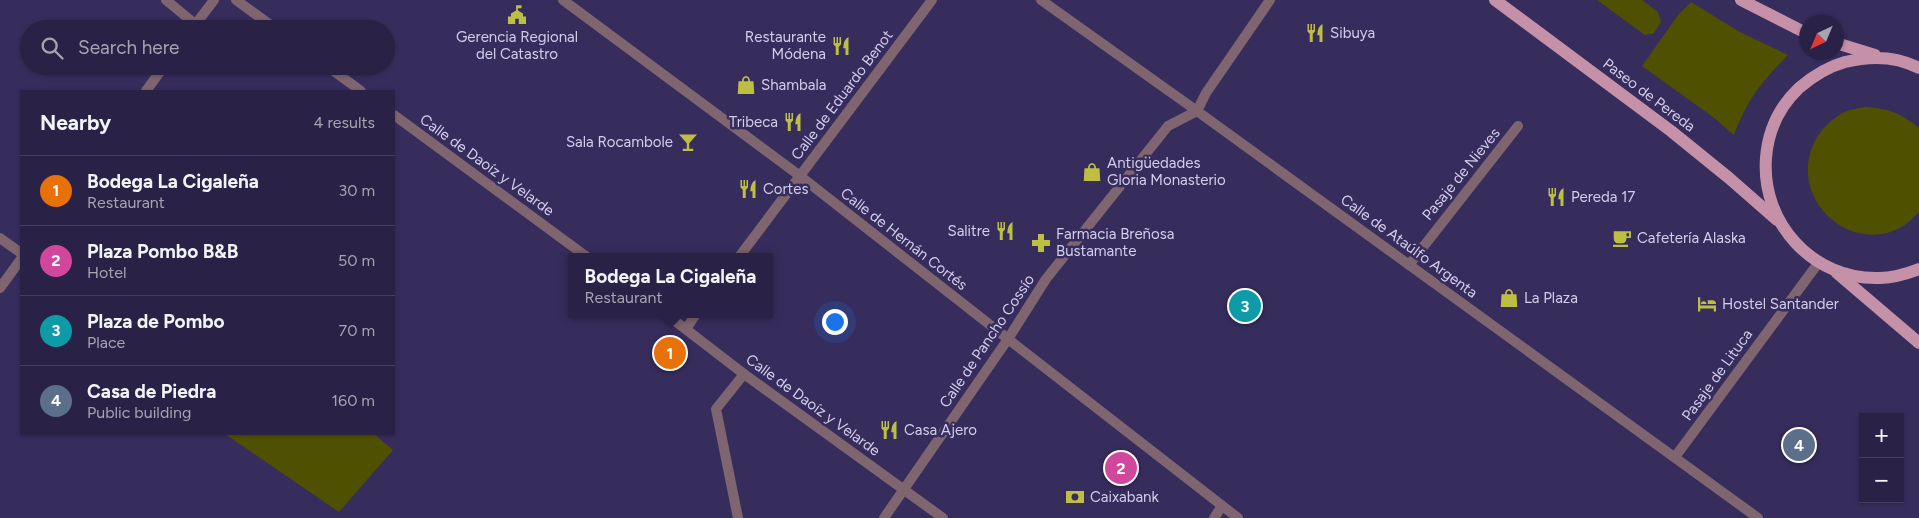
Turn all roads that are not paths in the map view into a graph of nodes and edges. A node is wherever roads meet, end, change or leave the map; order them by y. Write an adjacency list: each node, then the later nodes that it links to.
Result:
1 (166, 0): 10 (street)
2 (214, 0): 11 (street)
3 (236, 0): 12 (street)
4 (564, 0): 24 (street, Calle de Hernán Cortés)
5 (932, 0): 24 (street, Calle de Eduardo Benot)
6 (1042, 0): 21 (street, Calle de Ataúlfo Argenta)
7 (1270, 0): 21 (street)
8 (1495, 0): 25 (main road, Paseo de Pereda)
9 (1741, 0): 13 (main road)
10 (187, 20)
11 (199, 20)
12 (264, 20)
13 (1799, 30)
14 (1844, 45): 15 (main road)
15 (1885, 58): 16 (main road); 25 (main road)
16 (1919, 68)
17 (158, 75): 19 (street)
18 (339, 75): 20 (street)
19 (147, 90)
20 (360, 90)
21 (1197, 110): 32 (street, Calle de Ataúlfo Argenta); 39 (street, Calle de Pancho Cossío)
22 (395, 116): 28 (street, Calle de Daoíz y Velarde)
23 (1518, 126): 32 (street, Pasaje de Nieves)
24 (800, 176): 29 (street, Calle de Eduardo Benot); 39 (street, Calle de Hernán Cortés)
25 (1779, 222): 31 (main road)
26 (0, 238): 27 (street)
27 (20, 252)
28 (583, 253)
29 (742, 253)
30 (20, 260): 35 (street)
31 (1818, 262): 34 (main road); 42 (street, Pasaje de Lituca)
32 (1409, 265): 42 (street, Calle de Ataúlfo Argenta)
33 (1919, 269): 34 (main road)
34 (1833, 270): 40 (main road)
35 (0, 288)
36 (671, 318): 38 (street, Calle de Daoíz y Velarde)
37 (693, 318): 38 (street)
38 (686, 329): 41 (street, Calle de Daoíz y Velarde)
39 (1008, 339): 43 (street, Calle de Pancho Cossío); 44 (street, Calle de Hernán Cortés)
40 (1919, 343)
41 (744, 374): 43 (street, Calle de Daoíz y Velarde); 45 (street)
42 (1675, 457): 50 (street, Calle de Ataúlfo Argenta)
43 (905, 490): 46 (street, Calle de Pancho Cossío); 47 (street, Calle de Daoíz y Velarde)
44 (1222, 506): 48 (street); 49 (street, Calle de Hernán Cortés)
45 (738, 518)
46 (884, 518)
47 (943, 518)
48 (1214, 518)
49 (1238, 518)
50 (1758, 518)

